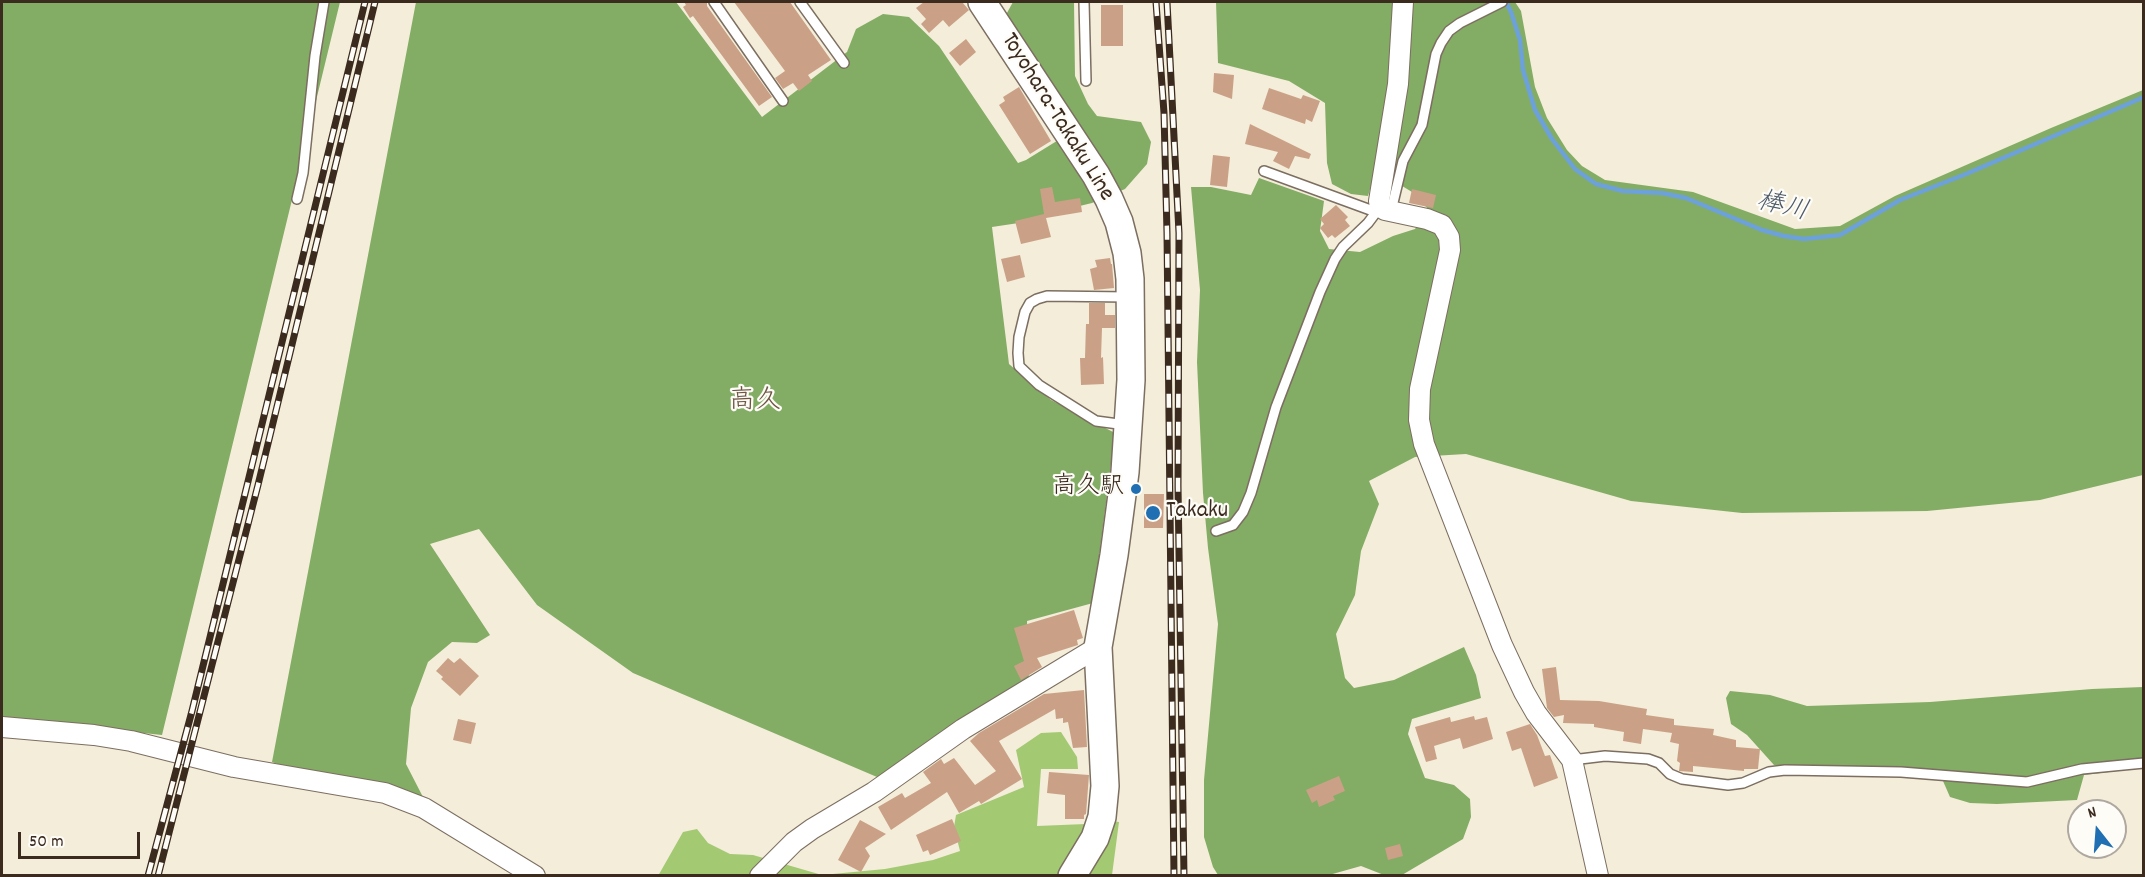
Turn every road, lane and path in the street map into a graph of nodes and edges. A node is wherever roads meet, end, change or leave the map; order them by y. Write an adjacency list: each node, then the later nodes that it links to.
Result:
1 (324, 2): 12 (lane)
2 (714, 2): 10 (lane)
3 (800, 2): 8 (lane)
4 (982, 2): 14 (main road, Toyohara-Takaku Line)
5 (1084, 2): 9 (lane)
6 (1402, 2): 13 (street)
7 (1502, 2): 13 (lane)
8 (844, 63)
9 (1086, 81)
10 (783, 101)
11 (1264, 171): 13 (lane)
12 (297, 199)
13 (1383, 210): 16 (lane); 19 (street)
14 (1131, 297): 15 (main road, Toyohara-Takaku Line); 15 (lane)
15 (1128, 425): 17 (main road, Toyohara-Takaku Line)
16 (1216, 531)
17 (1098, 647): 22 (street); 23 (main road, Toyohara-Takaku Line)
18 (2, 727): 21 (street)
19 (1572, 760): 20 (lane); 24 (street)
20 (2144, 763)
21 (535, 876)
22 (760, 876)
23 (1072, 876)
24 (1598, 876)

